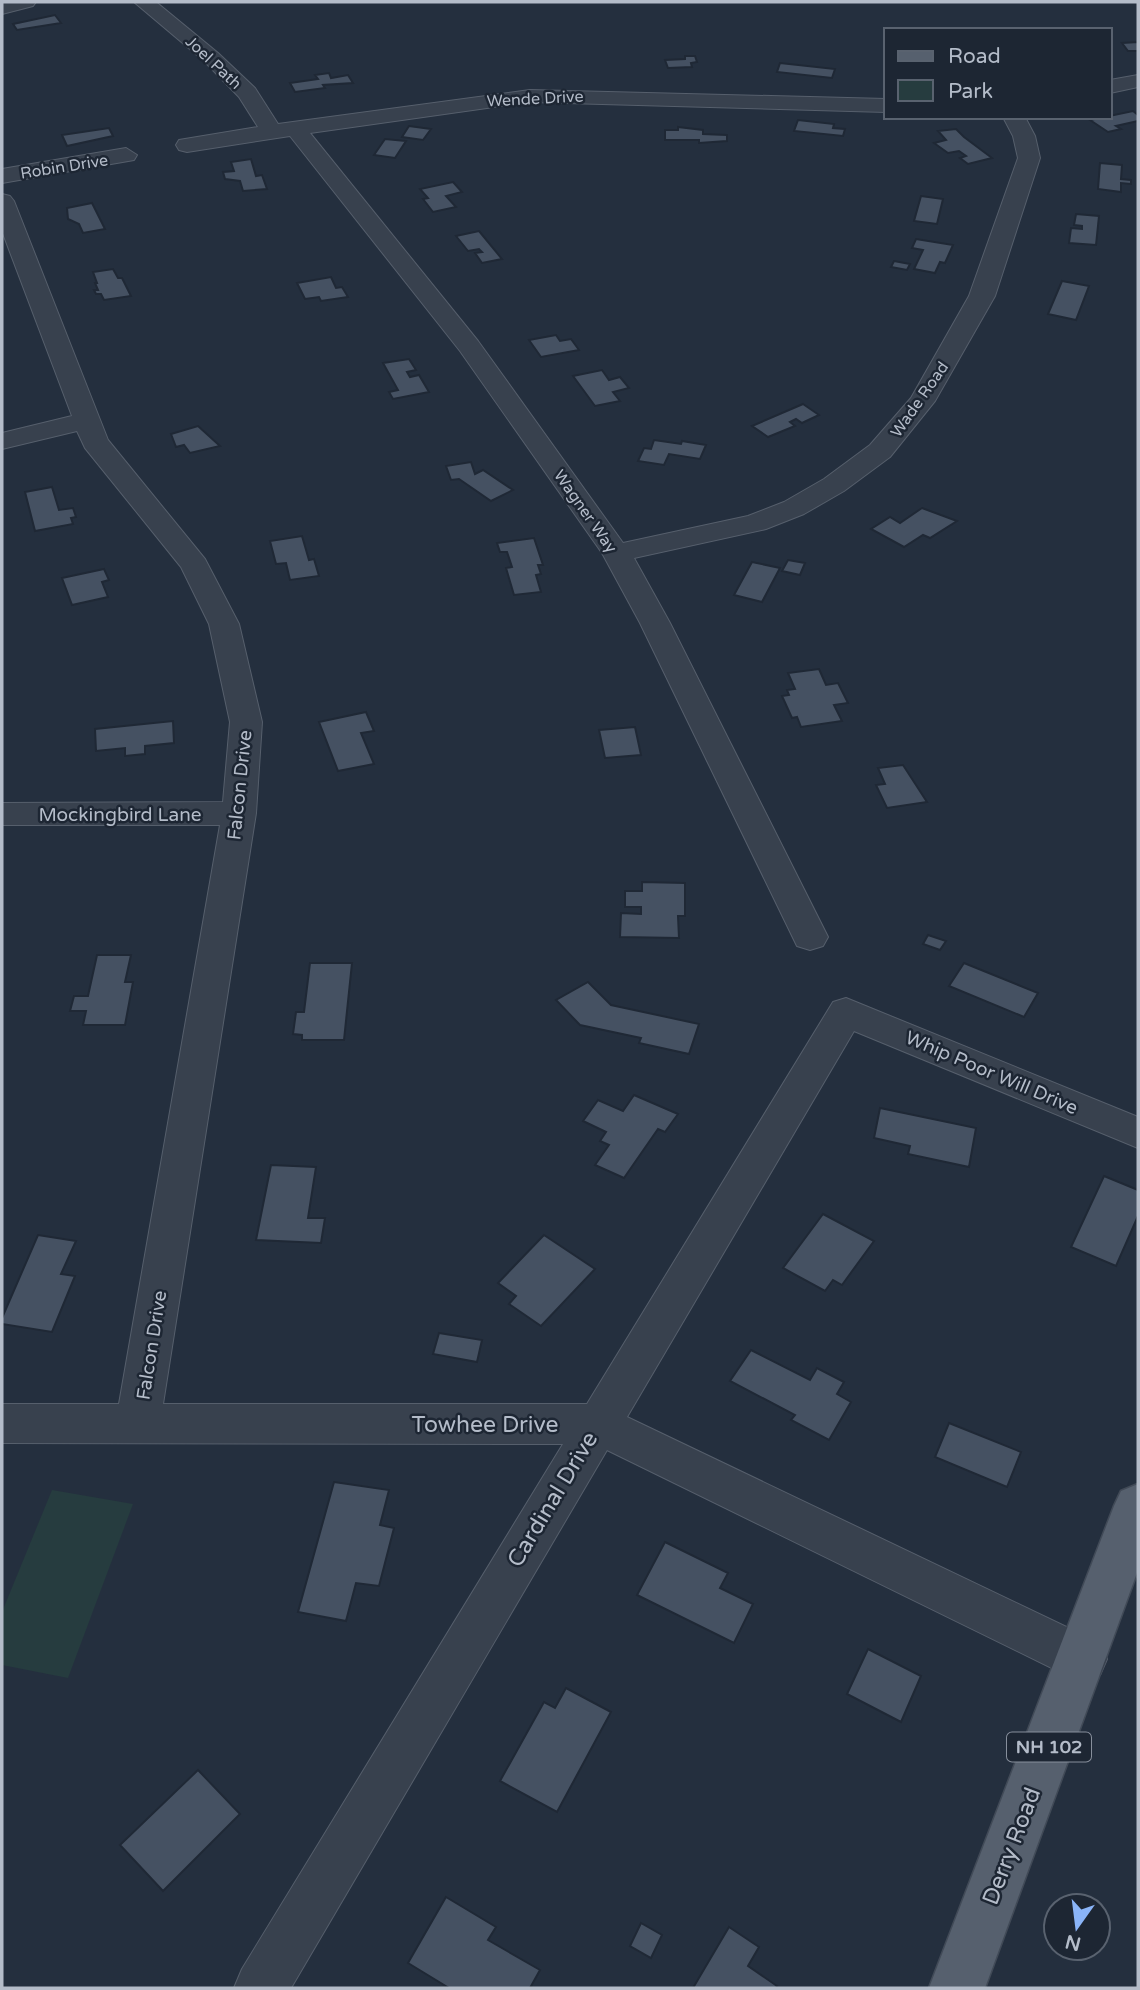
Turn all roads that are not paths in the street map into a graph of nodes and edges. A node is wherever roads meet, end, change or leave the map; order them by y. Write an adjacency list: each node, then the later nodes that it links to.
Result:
1 (26, 2): 3 (street)
2 (144, 2): 8 (street, Joel Path)
3 (2, 8)
4 (1138, 81): 5 (street)
5 (1112, 87)
6 (884, 104): 8 (street, Wende Drive)
7 (1015, 119): 15 (street, Wade Road)
8 (283, 130): 9 (street, Wende Drive); 15 (street, Wagner Way)
9 (187, 145)
10 (126, 155): 11 (street, Robin Drive)
11 (2, 176)
12 (2, 201): 13 (street, Falcon Drive)
13 (86, 421): 14 (street); 16 (street, Falcon Drive)
14 (2, 441)
15 (616, 553): 18 (street, Wagner Way)
16 (239, 813): 17 (street, Mockingbird Lane); 22 (street, Falcon Drive)
17 (2, 814)
18 (810, 937)
19 (846, 1012): 20 (street, Whip Poor Will Drive); 23 (street, Cardinal Drive)
20 (1138, 1133)
21 (2, 1424): 22 (street, Towhee Drive)
22 (138, 1424): 23 (street, Towhee Drive)
23 (597, 1424): 25 (street, Towhee Drive); 26 (street, Cardinal Drive)
24 (1138, 1506): 25 (main road, Derry Road / NH 102)
25 (1083, 1659): 27 (main road, Derry Road / NH 102)
26 (261, 1988)
27 (957, 1988)

